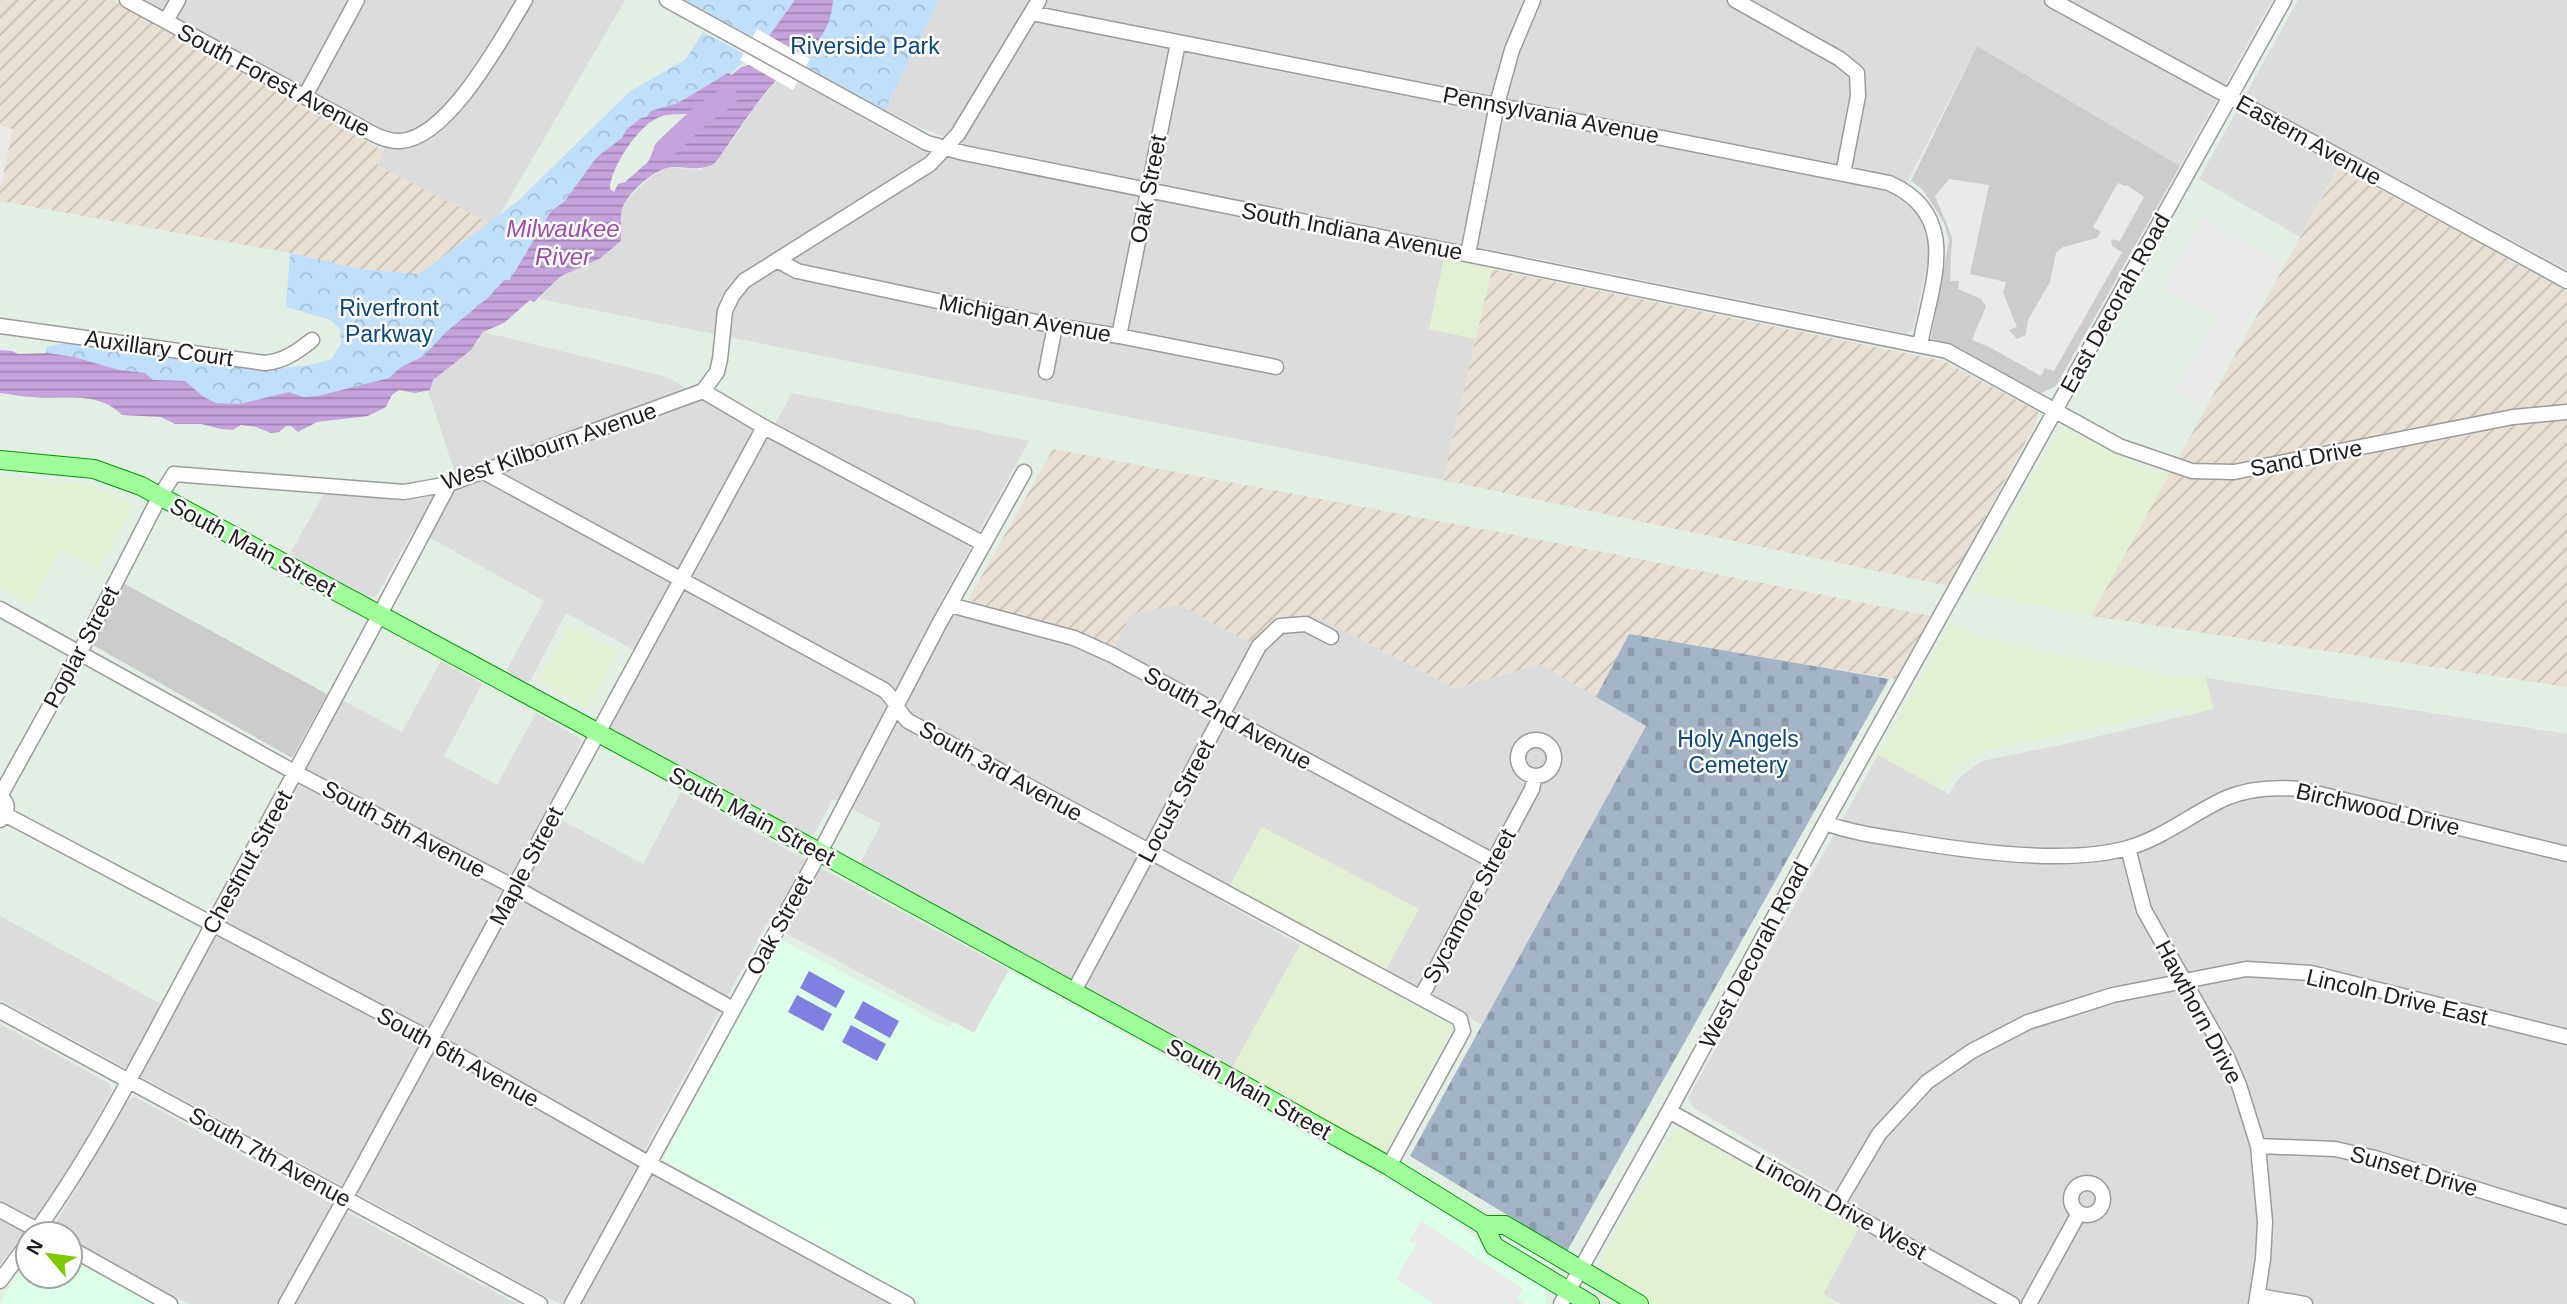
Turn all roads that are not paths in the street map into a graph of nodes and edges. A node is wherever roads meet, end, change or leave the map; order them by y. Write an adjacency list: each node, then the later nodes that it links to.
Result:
1 (127, 0): 12 (street, South Forest Avenue)
2 (178, 0): 12 (street)
3 (358, 0): 14 (street)
4 (525, 0): 14 (street, South Forest Avenue)
5 (667, 0): 17 (street, South Indiana Avenue)
6 (1039, 0): 11 (street)
7 (1534, 0): 16 (street)
8 (1735, 0): 18 (street)
9 (2284, 0): 15 (street, East Decorah Road)
10 (2062, 2): 15 (street, Eastern Avenue)
11 (1031, 13): 13 (street, Pennsylvania Avenue); 17 (street)
12 (166, 22): 14 (street, South Forest Avenue)
13 (1178, 43): 16 (street, Pennsylvania Avenue); 19 (street, Oak Street)
14 (304, 96)
15 (2231, 97): 22 (street, Eastern Avenue); 31 (street, East Decorah Road)
16 (1497, 104): 18 (street, Pennsylvania Avenue); 20 (street)
17 (946, 149): 19 (street, South Indiana Avenue); 21 (street)
18 (1843, 174): 27 (street, Pennsylvania Avenue)
19 (1147, 190): 20 (street, South Indiana Avenue); 25 (street, Oak Street)
20 (1468, 254): 27 (street, South Indiana Avenue)
21 (777, 260): 24 (street, Michigan Avenue); 30 (street)
22 (2567, 281)
23 (0, 326): 26 (street, Auxillary Court)
24 (1055, 326): 25 (street, Michigan Avenue); 29 (street)
25 (1119, 336): 28 (street, Michigan Avenue)
26 (312, 340)
27 (1920, 345): 31 (street, South Indiana Avenue)
28 (1276, 368)
29 (1046, 372)
30 (703, 391): 33 (street); 35 (street, West Kilbourn Avenue)
31 (2056, 410): 32 (street, Sand Drive); 42 (street, East Decorah Road)
32 (2567, 412)
33 (764, 427): 39 (street); 40 (street, Maple Street)
34 (0, 460): 38 (main road, South Main Street)
35 (484, 472): 37 (street, West Kilbourn Avenue); 40 (street, South 3rd Avenue)
36 (1024, 472): 39 (street, Oak Street)
37 (449, 484): 38 (street, West Kilbourn Avenue); 44 (street, Chestnut Street)
38 (160, 496): 44 (main road, South Main Street); 46 (street, Poplar Street)
39 (984, 544): 41 (street, Oak Street)
40 (680, 578): 47 (street, South 3rd Avenue); 49 (street, Maple Street)
41 (950, 605): 47 (street, Oak Street); 48 (street, South 2nd Avenue)
42 (1948, 606): 54 (street, West Decorah Road)
43 (0, 609): 46 (street, South 5th Avenue)
44 (379, 615): 49 (main road, South Main Street); 50 (street, Chestnut Street)
45 (1331, 637): 48 (street, Locust Street)
46 (80, 652): 50 (street, South 5th Avenue); 52 (street, Poplar Street)
47 (897, 705): 56 (street, Oak Street); 57 (street, South 3rd Avenue)
48 (1221, 715): 57 (street, Locust Street); 59 (street, South 2nd Avenue)
49 (597, 734): 56 (main road, South Main Street); 60 (street, Maple Street)
50 (296, 773): 60 (street, South 5th Avenue); 61 (street, Chestnut Street)
51 (1535, 776): 59 (street, Sycamore Street)
52 (0, 796): 53 (street)
53 (3, 818): 61 (street, South 6th Avenue)
54 (1825, 823): 55 (street, Birchwood Drive); 70 (street, West Decorah Road)
55 (2128, 848): 58 (street, Birchwood Drive); 62 (street, Hawthorn Drive)
56 (819, 852): 63 (main road, South Main Street); 65 (street, Oak Street)
57 (1149, 852): 63 (street, Locust Street); 64 (street, South 3rd Avenue)
58 (2567, 854)
59 (1493, 861): 64 (street, Sycamore Street)
60 (514, 887): 65 (street, South 5th Avenue); 68 (street, Maple Street)
61 (212, 925): 68 (street, South 6th Avenue); 69 (street, Chestnut Street)
62 (2184, 981): 67 (street, Lincoln Drive East); 71 (street, Hawthorn Drive); 75 (street, Lincoln Drive East)
63 (1073, 993): 73 (main road, South Main Street)
64 (1421, 997): 73 (street, Sycamore Street)
65 (733, 1009): 72 (street, Oak Street)
66 (0, 1011): 69 (street, South 7th Avenue)
67 (2567, 1037)
68 (432, 1041): 72 (street, South 6th Avenue); 74 (street, Maple Street)
69 (128, 1080): 74 (street, South 7th Avenue); 80 (street, Chestnut Street)
70 (1670, 1111): 75 (street, Lincoln Drive West); 84 (street, West Decorah Road)
71 (2259, 1146): 78 (street, Sunset Drive); 87 (street, Hawthorn Drive)
72 (648, 1163): 91 (street, Oak Street); 92 (street, South 6th Avenue)
73 (1389, 1166): 81 (main road, South Main Street)
74 (346, 1199): 89 (street, Maple Street); 90 (street, South 7th Avenue)
75 (1837, 1205): 95 (street, Lincoln Drive West)
76 (0, 1210): 79 (street)
77 (2079, 1213): 96 (street)
78 (2567, 1217)
79 (17, 1220)
80 (47, 1220)
81 (1484, 1225): 84 (main road, South Main Street); 86 (main road, South Main Street)
82 (84, 1256): 88 (street)
83 (14, 1262): 85 (street)
84 (1581, 1269): 86 (street, West Decorah Road); 94 (main road, South Main Street)
85 (0, 1281)
86 (1565, 1298): 93 (main road, South Main Street)
87 (2258, 1300): 97 (street)
88 (170, 1304)
89 (286, 1304)
90 (540, 1304)
91 (572, 1304)
92 (907, 1304)
93 (1590, 1304)
94 (1639, 1304)
95 (2012, 1304)
96 (2029, 1304)
97 (2305, 1304)

